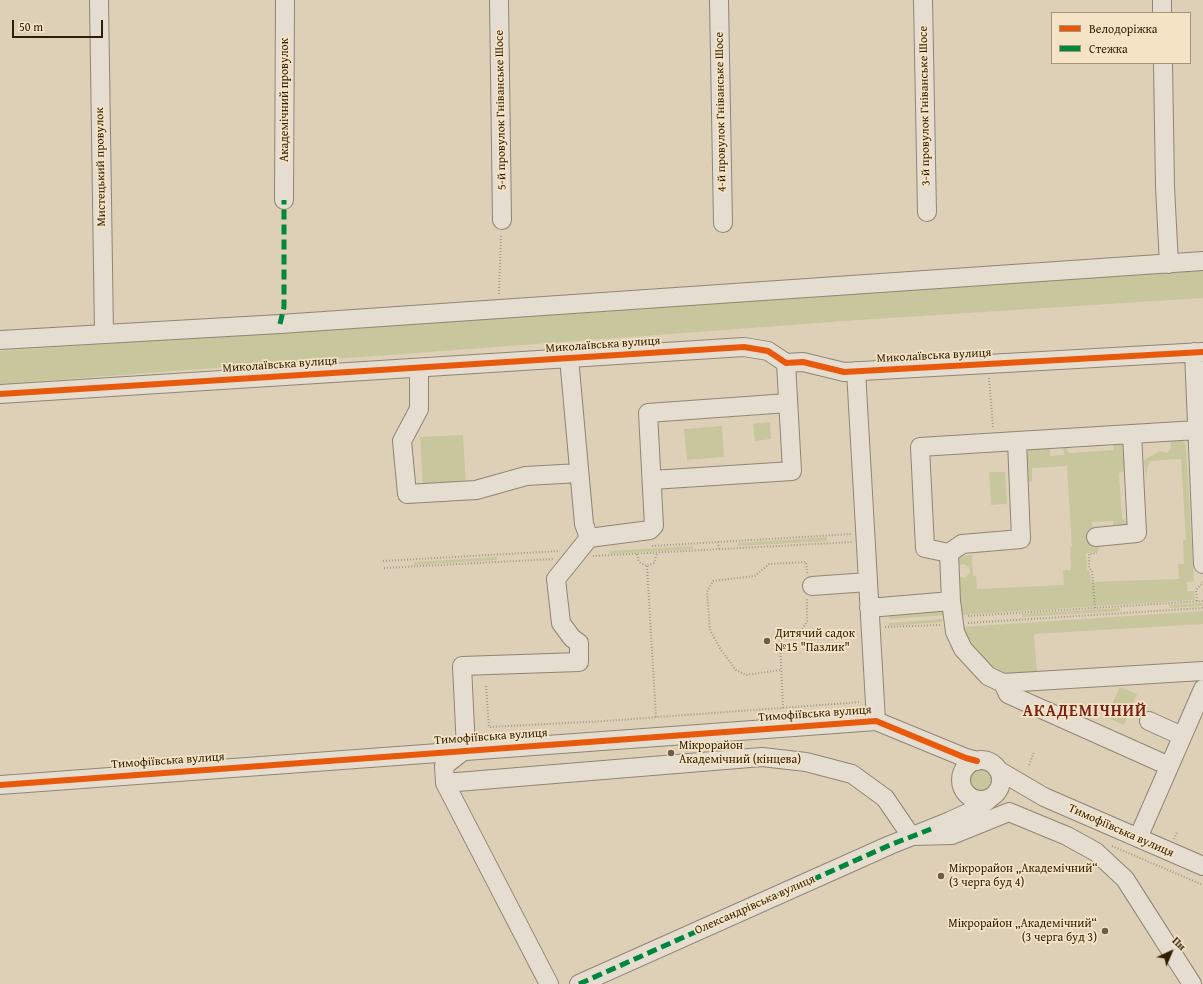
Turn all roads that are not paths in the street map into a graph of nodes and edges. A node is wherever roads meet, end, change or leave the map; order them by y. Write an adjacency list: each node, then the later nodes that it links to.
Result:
1 (98, 0): 15 (street, Мистецький провулок)
2 (285, 0): 9 (street, Академічний провулок)
3 (499, 0): 11 (street, 5-й провулок Гніванське Шосе)
4 (719, 0): 12 (street, 4-й провулок Гніванське Шосе)
5 (923, 0): 10 (street, 3-й провулок Гніванське Шосе)
6 (1162, 0): 7 (street)
7 (1162, 12)
8 (1163, 64): 14 (street)
9 (284, 200)
10 (927, 212)
11 (502, 220)
12 (723, 223)
13 (1203, 261): 14 (street)
14 (1169, 264): 15 (street)
15 (104, 333): 16 (street)
16 (0, 340)
17 (1198, 352): 21 (street, Миколаївська вулиця); 24 (street)
18 (569, 358): 19 (street, Миколаївська вулиця); 20 (street, Миколаївська вулиця); 27 (street)
19 (786, 363): 21 (street, Миколаївська вулиця); 23 (street)
20 (419, 368): 22 (street, Миколаївська вулиця); 27 (street)
21 (856, 371): 33 (street)
22 (0, 394)
23 (788, 403): 28 (street); 28 (street)
24 (1197, 430): 25 (street); 32 (street)
25 (1132, 434): 26 (street); 29 (street)
26 (1017, 441): 31 (street); 31 (street)
27 (579, 473): 30 (street)
28 (652, 480): 30 (street)
29 (1103, 537)
30 (580, 548): 44 (street)
31 (949, 553): 35 (street)
32 (1203, 564)
33 (868, 582): 34 (street); 36 (street)
34 (809, 586)
35 (951, 601): 36 (street); 38 (street)
36 (869, 608): 40 (street)
37 (1203, 671): 38 (street)
38 (1003, 683): 46 (street)
39 (1203, 689): 42 (street)
40 (876, 721): 43 (street, Тимофіївська вулиця); 44 (street, Тимофіївська вулиця)
41 (1149, 721): 42 (street)
42 (1182, 736): 46 (street)
43 (922, 740): 45 (street, Тимофіївська вулиця); 49 (street)
44 (466, 750): 48 (street); 50 (street, Тимофіївська вулиця)
45 (977, 761): 47 (street); 49 (street)
46 (1169, 766): 55 (street)
47 (998, 770): 51 (street, Тимофіївська вулиця); 52 (street)
48 (445, 783): 54 (street); 57 (street)
49 (961, 783): 52 (street); 53 (street)
50 (0, 785)
51 (1044, 797): 52 (street); 55 (street, Тимофіївська вулиця)
52 (991, 798): 53 (street, Олександрівська вулиця)
53 (931, 829): 54 (street, Олександрівська вулиця)
54 (911, 836): 58 (street, Олександрівська вулиця); 59 (street)
55 (1138, 838): 56 (street, Тимофіївська вулиця)
56 (1203, 866)
57 (549, 984)
58 (579, 984)
59 (1192, 984)

